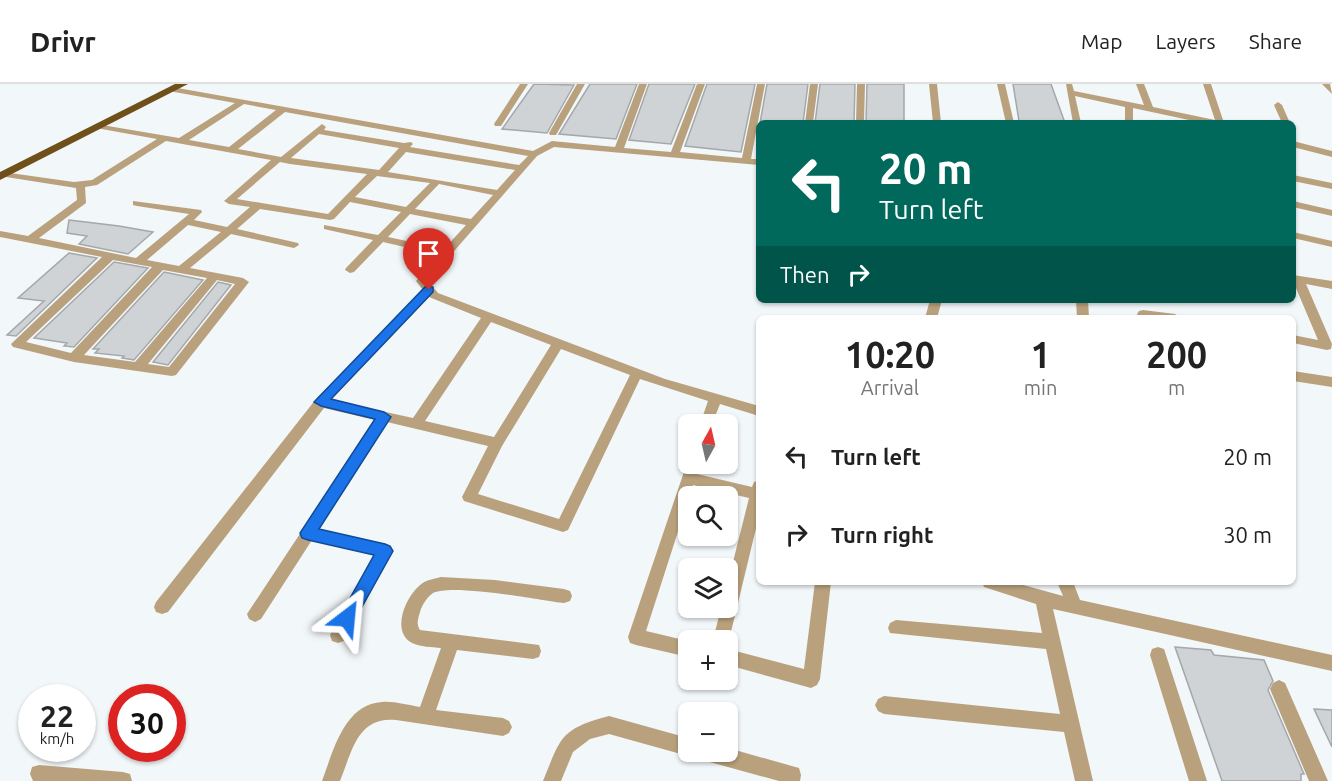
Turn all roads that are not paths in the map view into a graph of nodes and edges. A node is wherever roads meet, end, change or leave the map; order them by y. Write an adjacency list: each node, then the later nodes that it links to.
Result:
1 (524, 84): 33 (street)
2 (581, 84): 37 (street)
3 (643, 84): 42 (street)
4 (701, 84): 45 (street)
5 (761, 84): 48 (street)
6 (814, 84): 23 (street)
7 (861, 84): 24 (street)
8 (933, 84): 25 (street)
9 (1001, 84): 26 (street)
10 (1140, 84): 20 (street)
11 (1207, 84): 31 (street)
12 (1326, 84): 15 (street)
13 (174, 86): 16 (street); 34 (highway); 52 (highway)
14 (1070, 88): 17 (street); 27 (street)
15 (1332, 92)
16 (242, 102): 19 (street); 39 (street)
17 (1129, 105): 20 (street); 28 (street)
18 (1278, 105): 32 (street)
19 (283, 109): 22 (street); 43 (street)
20 (1149, 109): 21 (street)
21 (1168, 113): 29 (street); 30 (street)
22 (333, 118): 35 (street); 36 (street)
23 (809, 120)
24 (860, 120)
25 (937, 120)
26 (1009, 120)
27 (1076, 120)
28 (1129, 120)
29 (1169, 120)
30 (1202, 120)
31 (1219, 120)
32 (1285, 120)
33 (498, 124)
34 (99, 126): 38 (street); 52 (highway)
35 (317, 131): 41 (street); 47 (street)
36 (417, 133): 41 (street); 44 (street)
37 (553, 133)
38 (163, 139): 39 (street); 55 (street)
39 (179, 142): 43 (street)
40 (1296, 144): 46 (street)
41 (404, 148): 50 (street); 51 (street)
42 (619, 149): 44 (street); 45 (street)
43 (230, 151): 47 (street)
44 (534, 153): 50 (street)
45 (675, 153): 48 (street)
46 (1332, 154)
47 (280, 160): 51 (street); 61 (street)
48 (746, 160): 49 (street)
49 (756, 162)
50 (521, 168): 57 (street)
51 (379, 172): 54 (street); 58 (street)
52 (2, 173): 55 (street)
53 (1296, 179): 56 (street)
54 (437, 181): 57 (street); 62 (street)
55 (80, 184): 71 (street)
56 (1332, 186)
57 (499, 193): 65 (street)
58 (348, 199): 61 (street); 62 (street)
59 (137, 203): 64 (street)
60 (1296, 205): 63 (street)
61 (258, 206): 67 (street)
62 (407, 212): 65 (street); 70 (street)
63 (1332, 213)
64 (186, 221): 67 (street); 76 (street)
65 (473, 223): 74 (street)
66 (328, 226): 70 (street)
67 (227, 230): 73 (street); 78 (street)
68 (0, 234): 71 (street)
69 (1296, 236): 72 (street)
70 (380, 239): 74 (street); 79 (street)
71 (30, 240): 75 (street)
72 (1332, 244)
73 (294, 245)
74 (447, 253): 83 (street)
75 (110, 256): 76 (street); 88 (street)
76 (139, 261): 77 (street)
77 (160, 266): 78 (street); 88 (street)
78 (181, 270): 80 (street)
79 (350, 270)
80 (214, 276): 89 (street); 89 (street)
81 (1296, 279): 82 (street); 87 (street)
82 (1332, 285)
83 (429, 290): 84 (street); 94 (street)
84 (488, 317): 86 (street); 98 (street)
85 (1296, 340): 87 (street)
86 (558, 343): 90 (street); 99 (street)
87 (1330, 346)
88 (74, 358): 89 (street)
89 (139, 366)
90 (637, 373): 93 (street); 99 (street)
91 (1296, 376): 92 (street)
92 (1332, 382)
93 (716, 398): 95 (street); 96 (street)
94 (321, 402): 97 (street); 111 (street)
95 (756, 410)
96 (710, 414)
97 (384, 417): 98 (street); 104 (street)
98 (416, 424): 99 (street)
99 (497, 443)
100 (689, 474): 118 (street)
101 (701, 474): 102 (street)
102 (756, 489)
103 (756, 498): 114 (street)
104 (308, 533): 112 (street); 115 (street)
105 (823, 585): 121 (street)
106 (999, 585): 109 (street)
107 (1066, 585): 110 (street)
108 (564, 596): 116 (street)
109 (1042, 599): 110 (street); 117 (street)
110 (1075, 606): 122 (street)
111 (162, 607)
112 (255, 614)
113 (896, 628): 117 (street)
114 (723, 630)
115 (338, 635)
116 (451, 642): 119 (street); 125 (street)
117 (1053, 642): 126 (street)
118 (678, 647)
119 (533, 651)
120 (1158, 655): 136 (street)
121 (738, 660)
122 (1332, 663)
123 (1279, 689): 137 (street)
124 (884, 705): 126 (street)
125 (425, 717): 127 (street); 132 (street)
126 (1071, 724): 135 (street)
127 (503, 727)
128 (678, 744): 133 (street)
129 (738, 761): 134 (street)
130 (39, 774): 131 (street)
131 (123, 781)
132 (330, 781)
133 (552, 781)
134 (792, 781)
135 (1084, 781)
136 (1198, 781)
137 (1320, 781)

